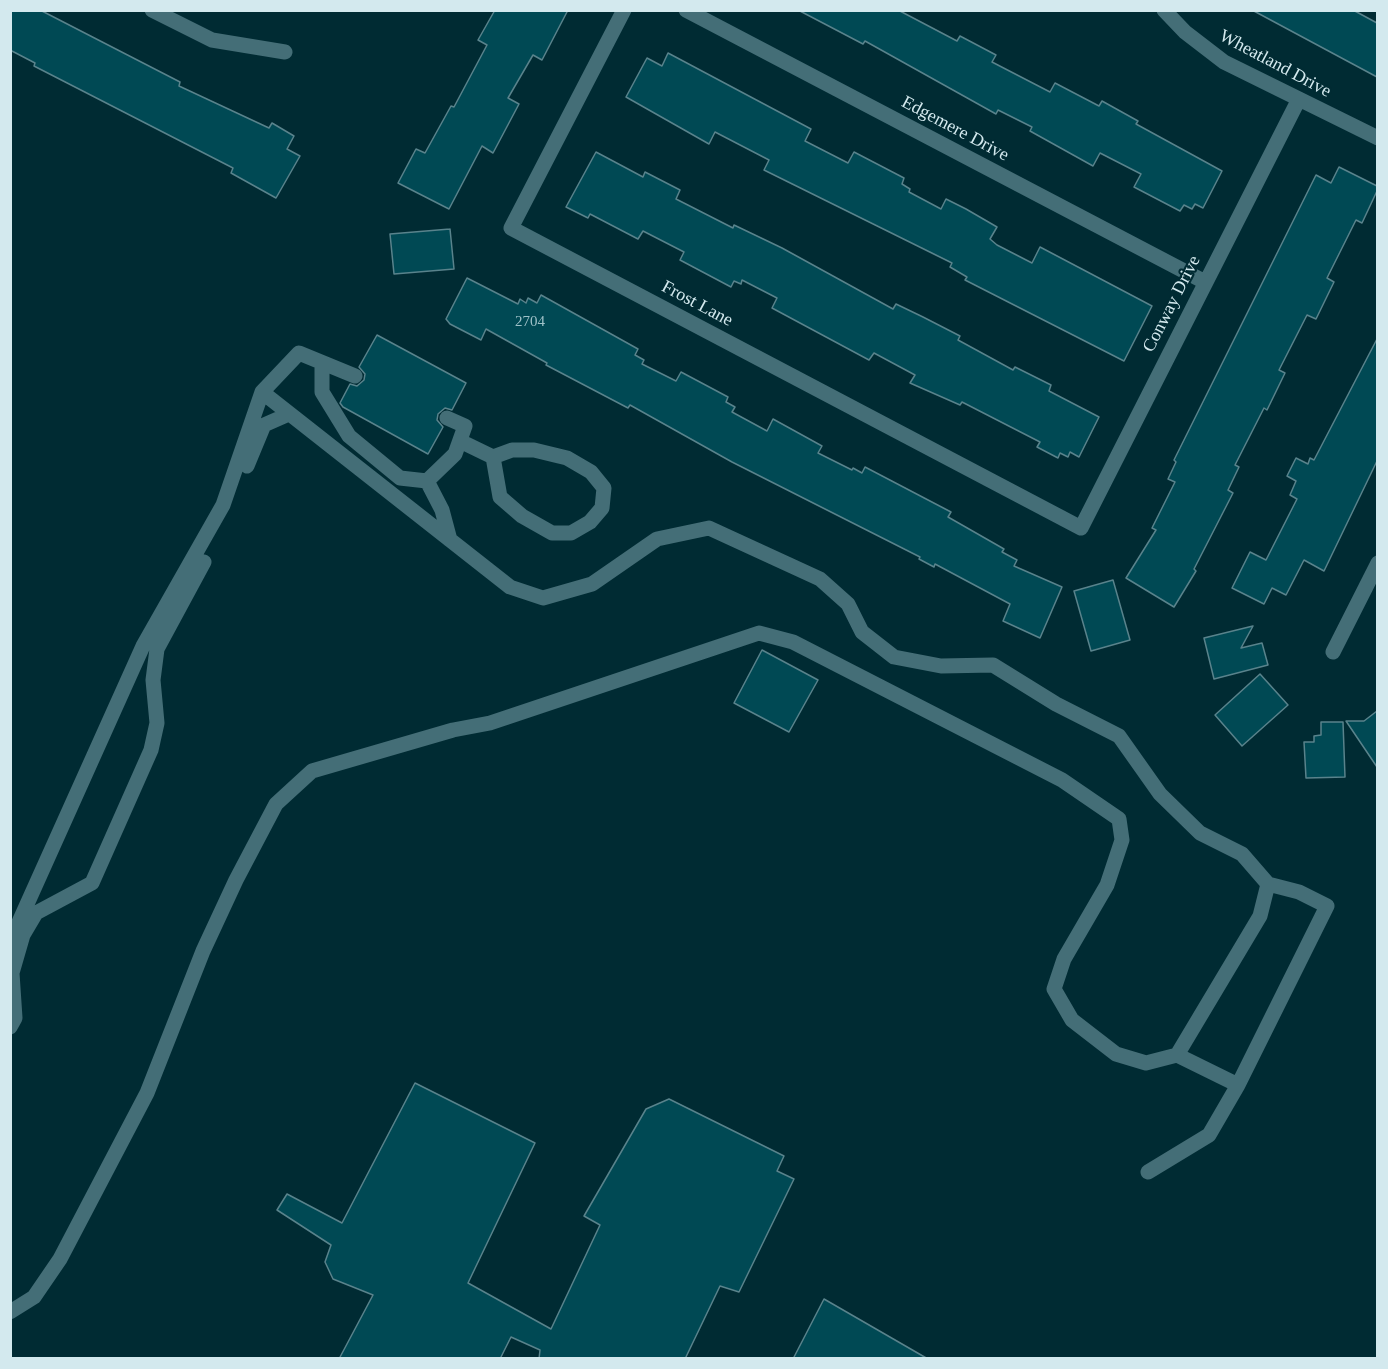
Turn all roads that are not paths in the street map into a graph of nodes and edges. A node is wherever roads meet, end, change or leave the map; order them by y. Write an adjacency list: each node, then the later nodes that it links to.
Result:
1 (152, 10): 5 (street)
2 (624, 10): 17 (street, Frost Lane)
3 (686, 10): 8 (street, Edgemere Drive)
4 (1164, 10): 6 (street, Wheatland Drive)
5 (285, 52)
6 (1299, 99): 7 (street, Wheatland Drive); 8 (street, Conway Drive)
7 (1377, 138)
8 (1205, 282): 17 (street, Conway Drive)
9 (322, 363): 10 (street); 11 (street); 16 (street)
10 (355, 376)
11 (262, 392): 12 (street); 22 (street)
12 (289, 414): 18 (street); 23 (street)
13 (447, 418): 14 (street)
14 (460, 441): 15 (street); 16 (street)
15 (493, 457): 15 (street)
16 (427, 481): 18 (street)
17 (1082, 528)
18 (450, 540): 21 (street)
19 (1377, 562): 20 (street)
20 (1333, 652)
21 (1268, 884): 24 (street); 25 (street)
22 (10, 942)
23 (10, 1027)
24 (1177, 1055): 25 (street); 27 (street)
25 (1238, 1085): 26 (street)
26 (1148, 1173)
27 (10, 1312)

